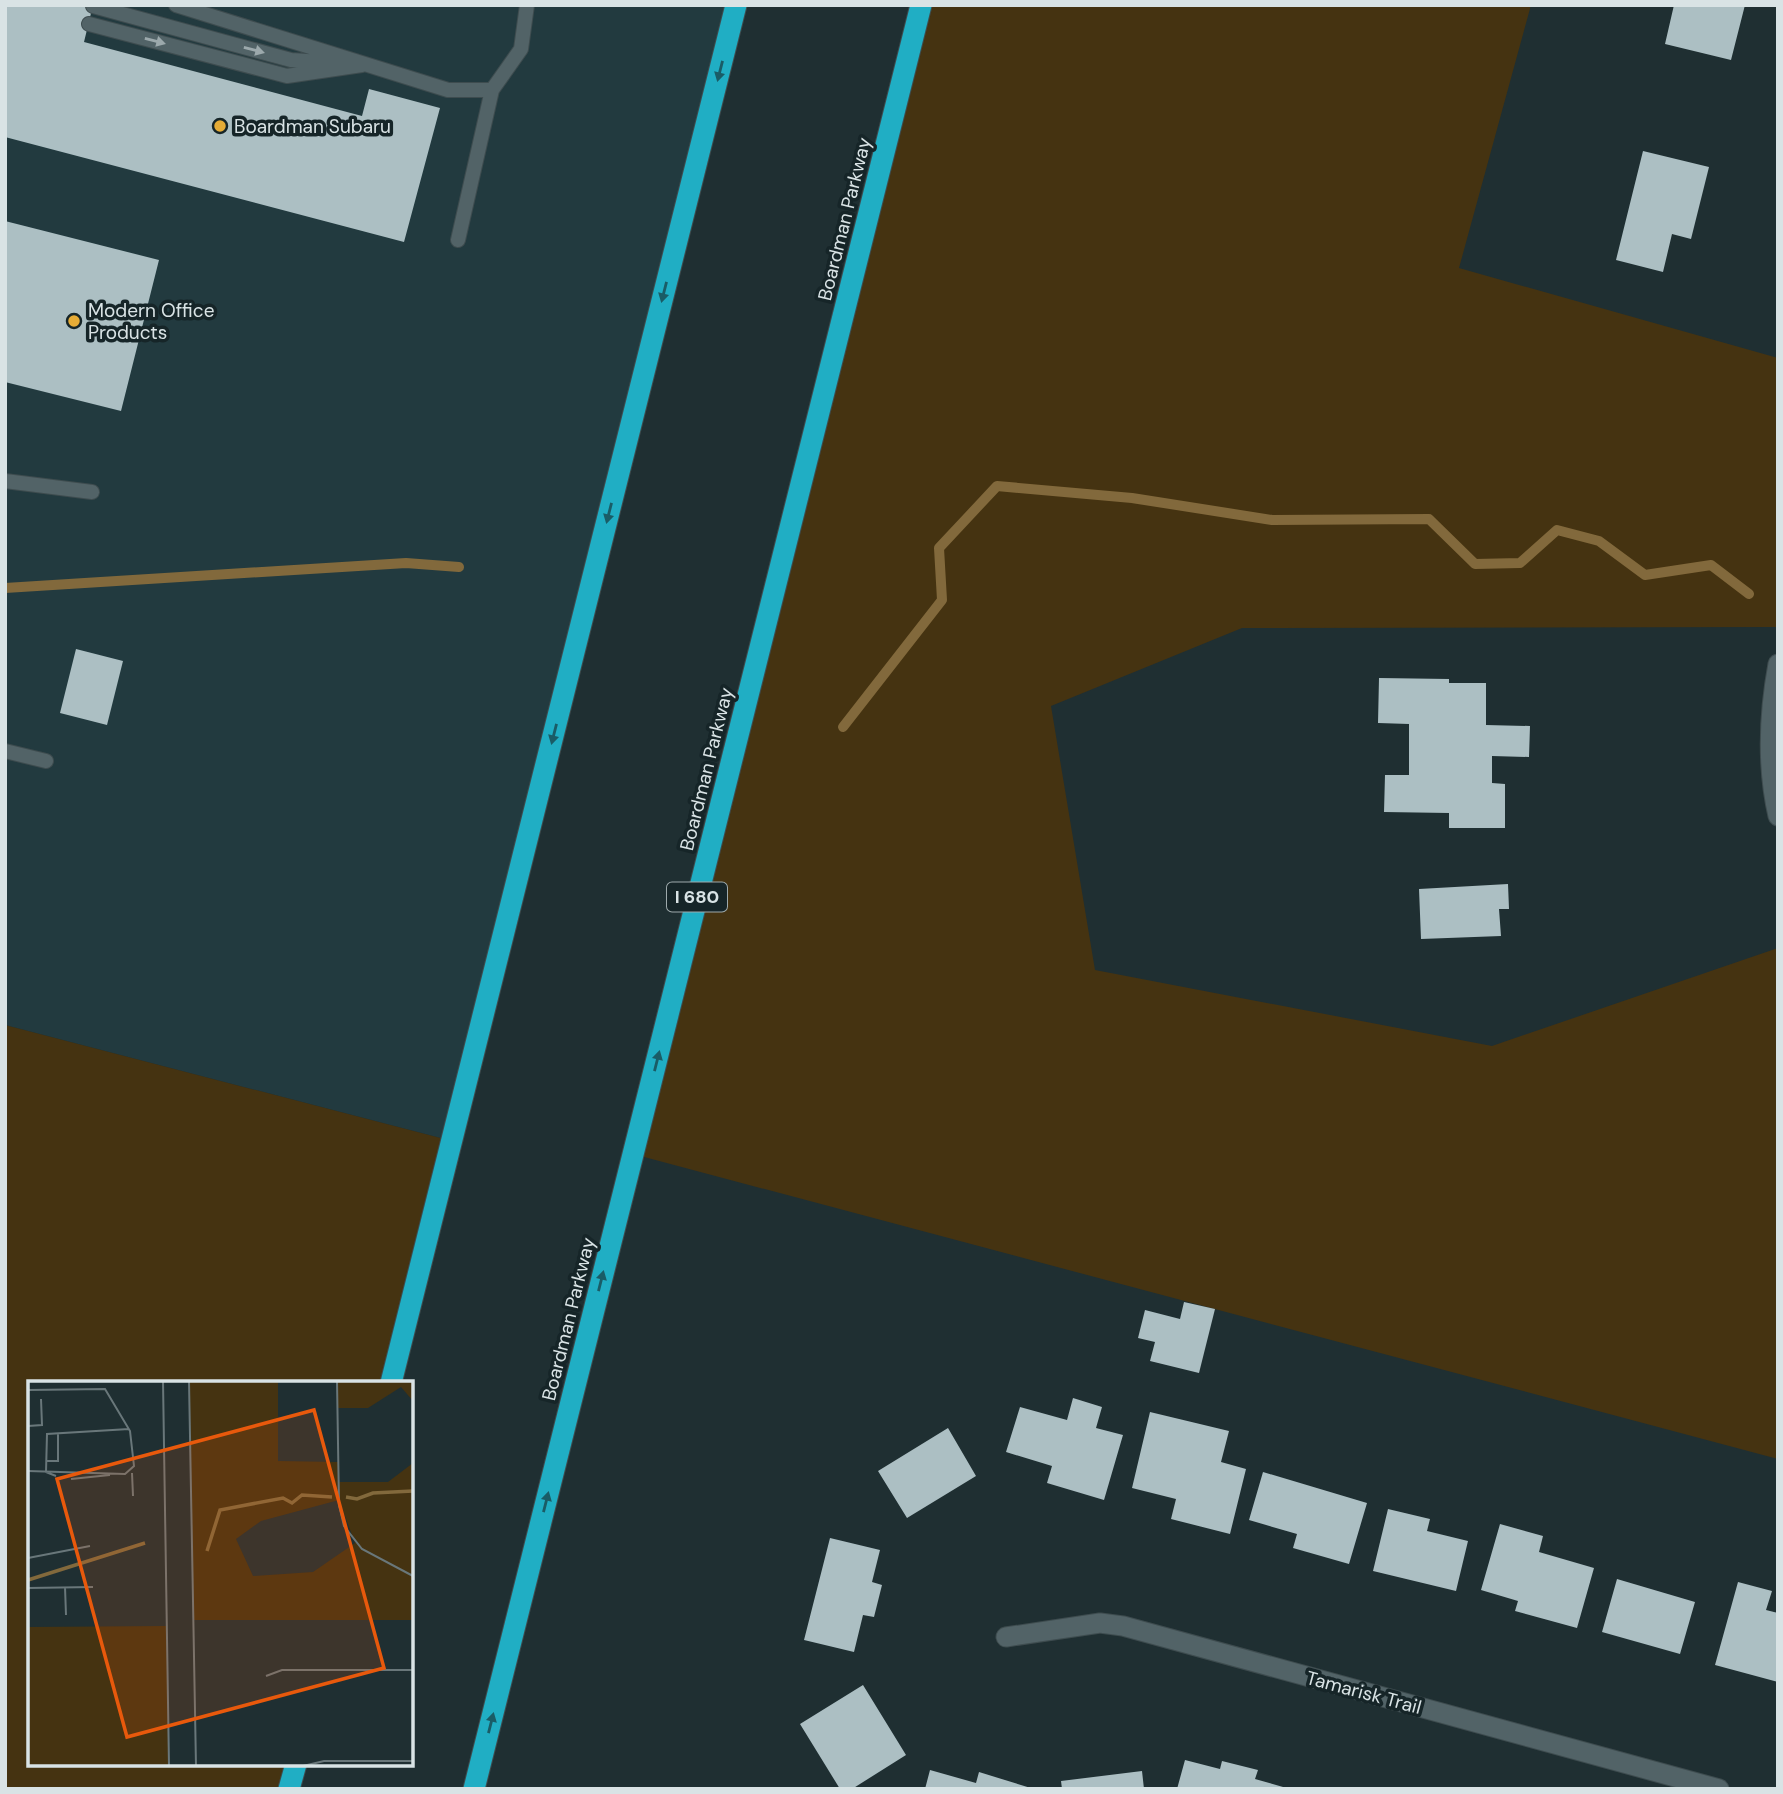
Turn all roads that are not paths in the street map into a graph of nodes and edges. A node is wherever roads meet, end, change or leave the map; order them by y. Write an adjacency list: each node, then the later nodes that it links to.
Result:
1 (176, 5): 7 (lane)
2 (527, 5): 8 (lane)
3 (736, 5): 16 (highway, one-way to 16)
4 (921, 5): 20 (highway, Boardman Parkway / I 680, one-way to 4)
5 (93, 6): 7 (lane, one-way to 7)
6 (89, 24): 7 (lane, one-way to 7)
7 (367, 64): 8 (lane)
8 (492, 90): 9 (lane)
9 (458, 240)
10 (5, 481): 11 (lane)
11 (92, 492)
12 (1778, 664): 15 (street)
13 (5, 751): 14 (lane)
14 (46, 761)
15 (1778, 816)
16 (392, 1381)
17 (1006, 1637): 21 (street, Tamarisk Trail)
18 (295, 1766): 19 (highway)
19 (289, 1789)
20 (474, 1789)
21 (1719, 1789)

